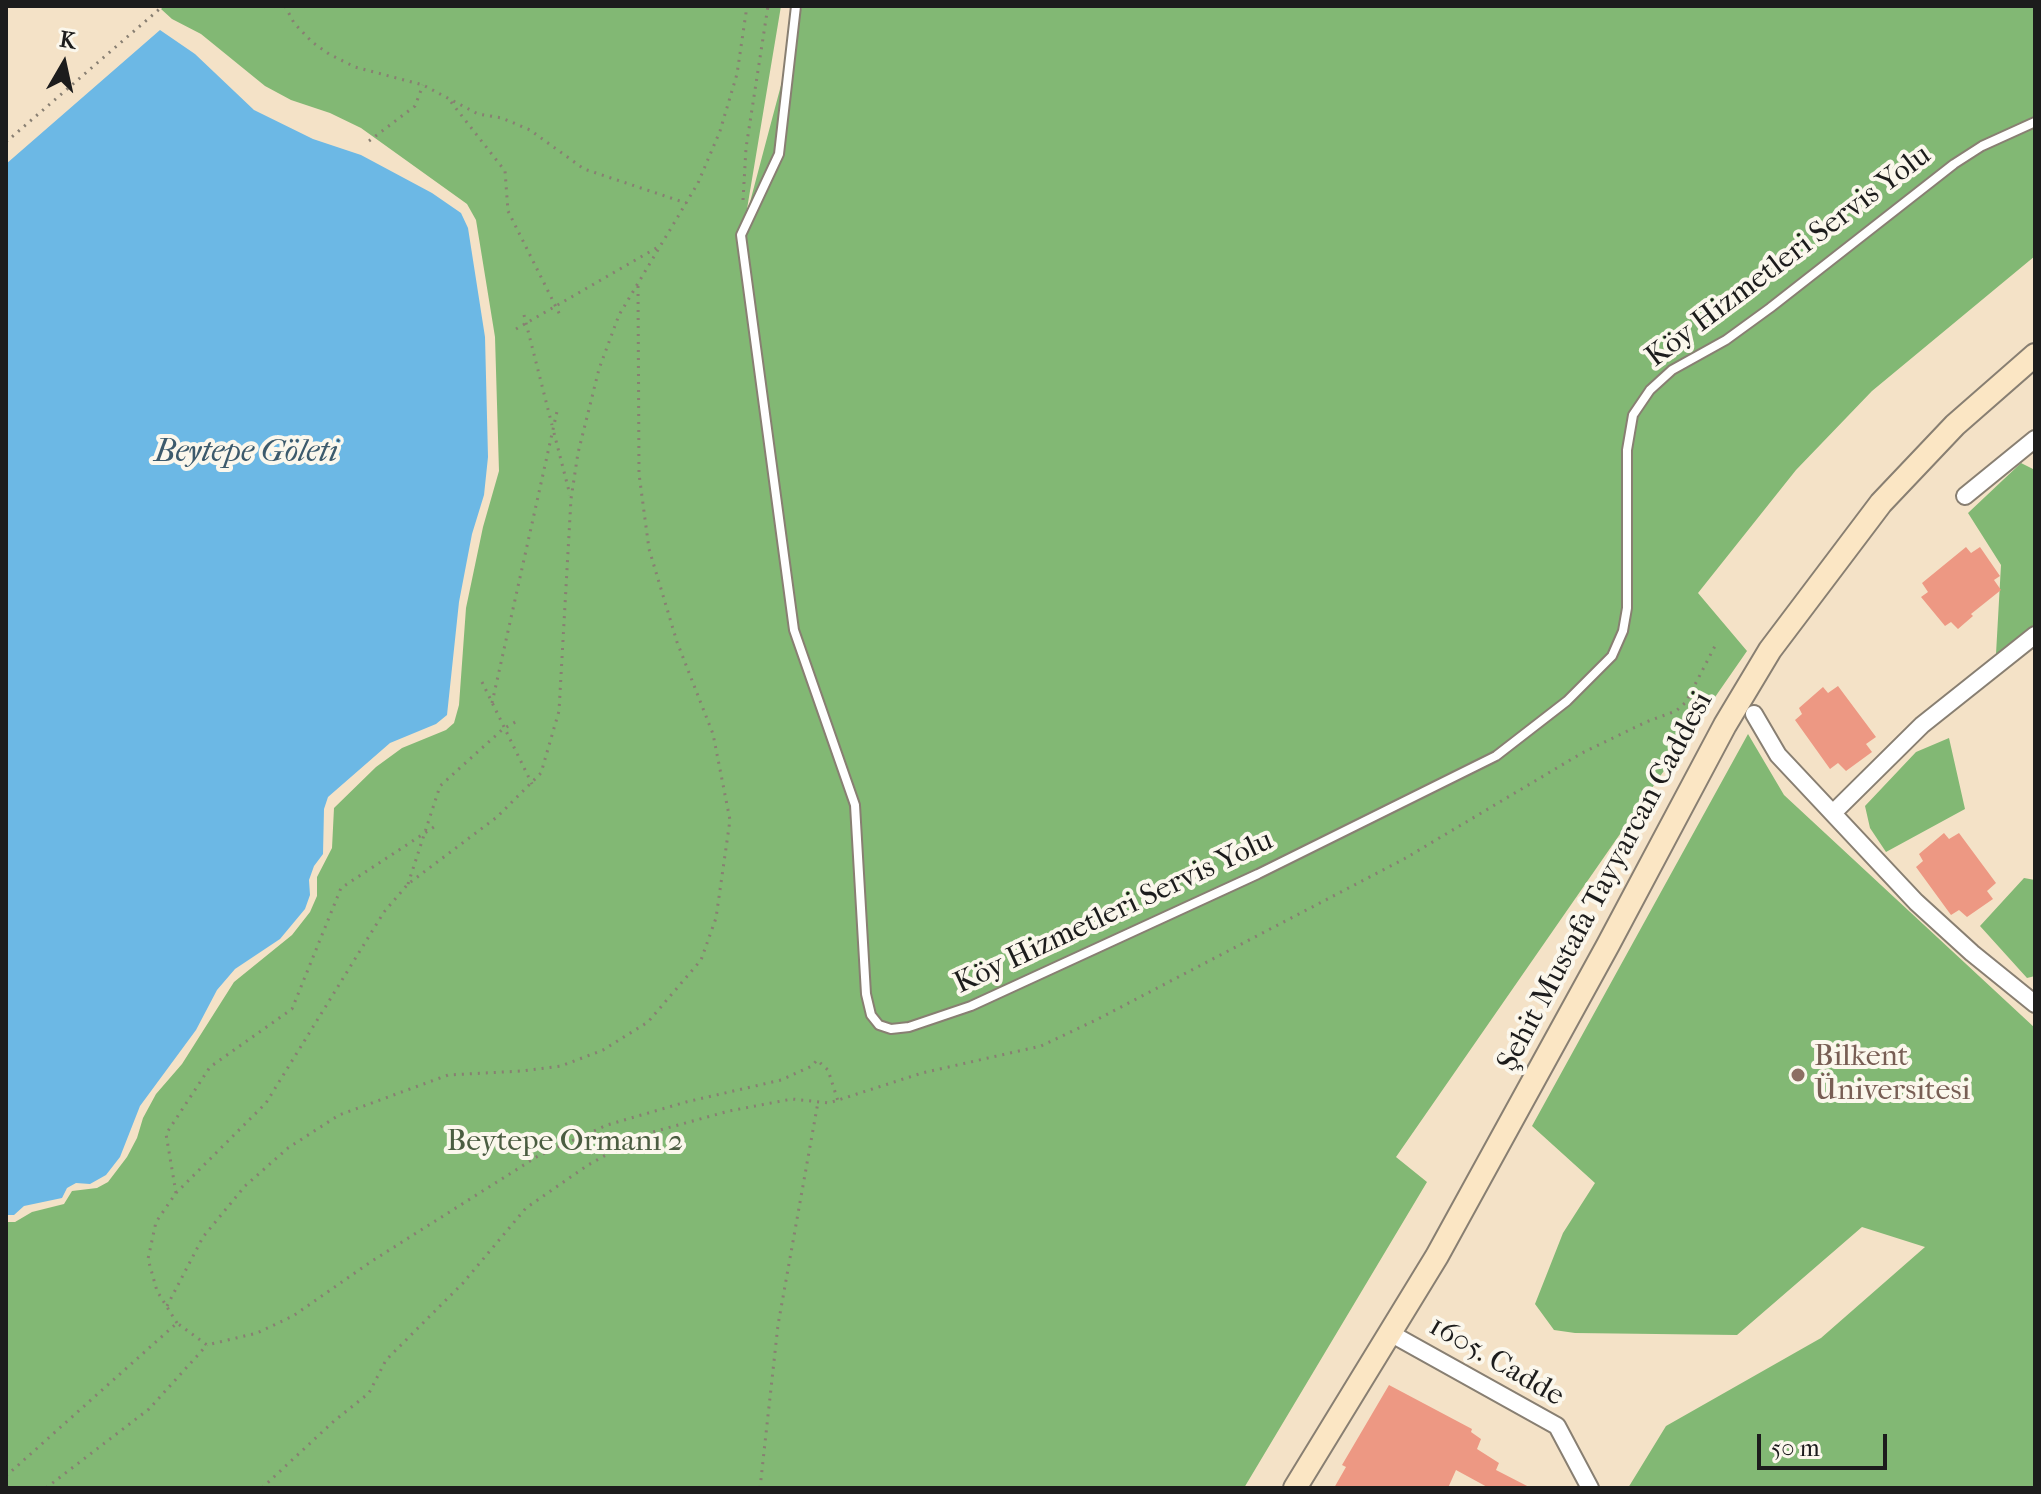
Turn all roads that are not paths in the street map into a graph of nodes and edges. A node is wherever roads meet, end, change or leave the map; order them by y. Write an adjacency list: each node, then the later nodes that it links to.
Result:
1 (796, 6): 2 (lane, Köy Hizmetleri Servis Yolu)
2 (2035, 122)
3 (2035, 355): 10 (main road, Şehit Mustafa Tayyarcan Caddesi)
4 (2035, 439): 5 (street)
5 (1965, 496)
6 (2035, 635): 8 (street)
7 (1754, 714): 8 (street)
8 (1834, 812): 9 (street)
9 (2032, 997)
10 (1390, 1333): 11 (main road, Şehit Mustafa Tayyarcan Caddesi); 12 (street, 1605. Cadde)
11 (1295, 1488)
12 (1590, 1488)

